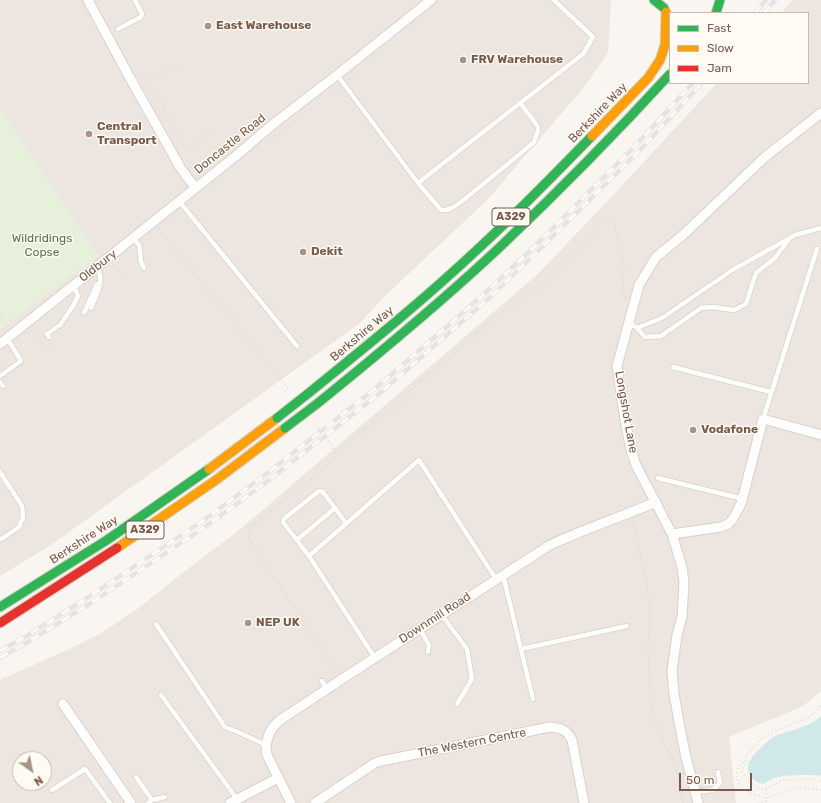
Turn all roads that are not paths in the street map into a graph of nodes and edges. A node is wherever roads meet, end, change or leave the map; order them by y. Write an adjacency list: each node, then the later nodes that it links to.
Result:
1 (88, 0): 15 (street, Doncastle Road)
2 (135, 0): 9 (lane)
3 (431, 0): 10 (street, Doncastle Road)
4 (554, 0): 12 (lane)
5 (654, 0): 7 (main road)
6 (720, 0): 8 (main road)
7 (666, 9): 46 (main road, Berkshire Way / A329, bridge)
8 (716, 12)
9 (118, 28)
10 (337, 75): 14 (lane); 15 (street, Doncastle Road)
11 (669, 75): 48 (main road, Berkshire Way / A329, bridge)
12 (520, 103): 14 (lane); 14 (lane)
13 (821, 113): 26 (street, Longshot Lane)
14 (418, 183)
15 (195, 187): 16 (street, Oldbury)
16 (179, 201): 18 (street, Oldbury); 29 (lane)
17 (821, 228): 19 (lane)
18 (133, 238): 21 (lane); 22 (street, Oldbury)
19 (790, 238): 26 (lane); 26 (lane)
20 (817, 249): 32 (lane)
21 (144, 268)
22 (98, 270): 23 (street, Oldbury); 24 (lane); 25 (lane)
23 (74, 285): 27 (lane); 28 (street, Oldbury)
24 (91, 308)
25 (84, 312)
26 (633, 325): 38 (street, Longshot Lane)
27 (49, 337)
28 (4, 341): 31 (lane)
29 (296, 346)
30 (672, 367): 32 (lane)
31 (0, 376)
32 (771, 392): 33 (lane)
33 (763, 418): 34 (street); 37 (street)
34 (821, 435)
35 (0, 472): 42 (lane)
36 (658, 478): 37 (lane)
37 (743, 499): 41 (street)
38 (656, 502): 41 (street, Longshot Lane); 45 (street, Downmill Road)
39 (335, 508): 40 (lane); 43 (lane); 43 (lane)
40 (346, 523): 44 (lane); 45 (lane)
41 (672, 534): 64 (street, Longshot Lane)
42 (0, 540)
43 (297, 540): 44 (lane)
44 (309, 556): 54 (lane)
45 (499, 577): 47 (street, Downmill Road); 52 (lane)
46 (0, 607)
47 (441, 614): 51 (street, Downmill Road); 58 (lane)
48 (0, 623)
49 (156, 624): 59 (lane)
50 (627, 626): 52 (lane)
51 (420, 628): 53 (lane); 54 (street, Downmill Road)
52 (521, 649): 56 (lane)
53 (428, 652)
54 (375, 658): 59 (street, Downmill Road)
55 (161, 695): 67 (lane)
56 (533, 700)
57 (63, 704): 70 (street)
58 (457, 704)
59 (266, 745): 62 (street)
60 (718, 772): 64 (lane)
61 (136, 777): 66 (lane)
62 (278, 778): 67 (street); 71 (street)
63 (52, 790): 69 (lane)
64 (695, 792): 73 (street, Longshot Lane)
65 (165, 797): 66 (lane)
66 (150, 801)
67 (233, 801)
68 (320, 802): 72 (street, The Western Centre)
69 (110, 803)
70 (131, 803)
71 (291, 803)
72 (584, 803)
73 (698, 803)

